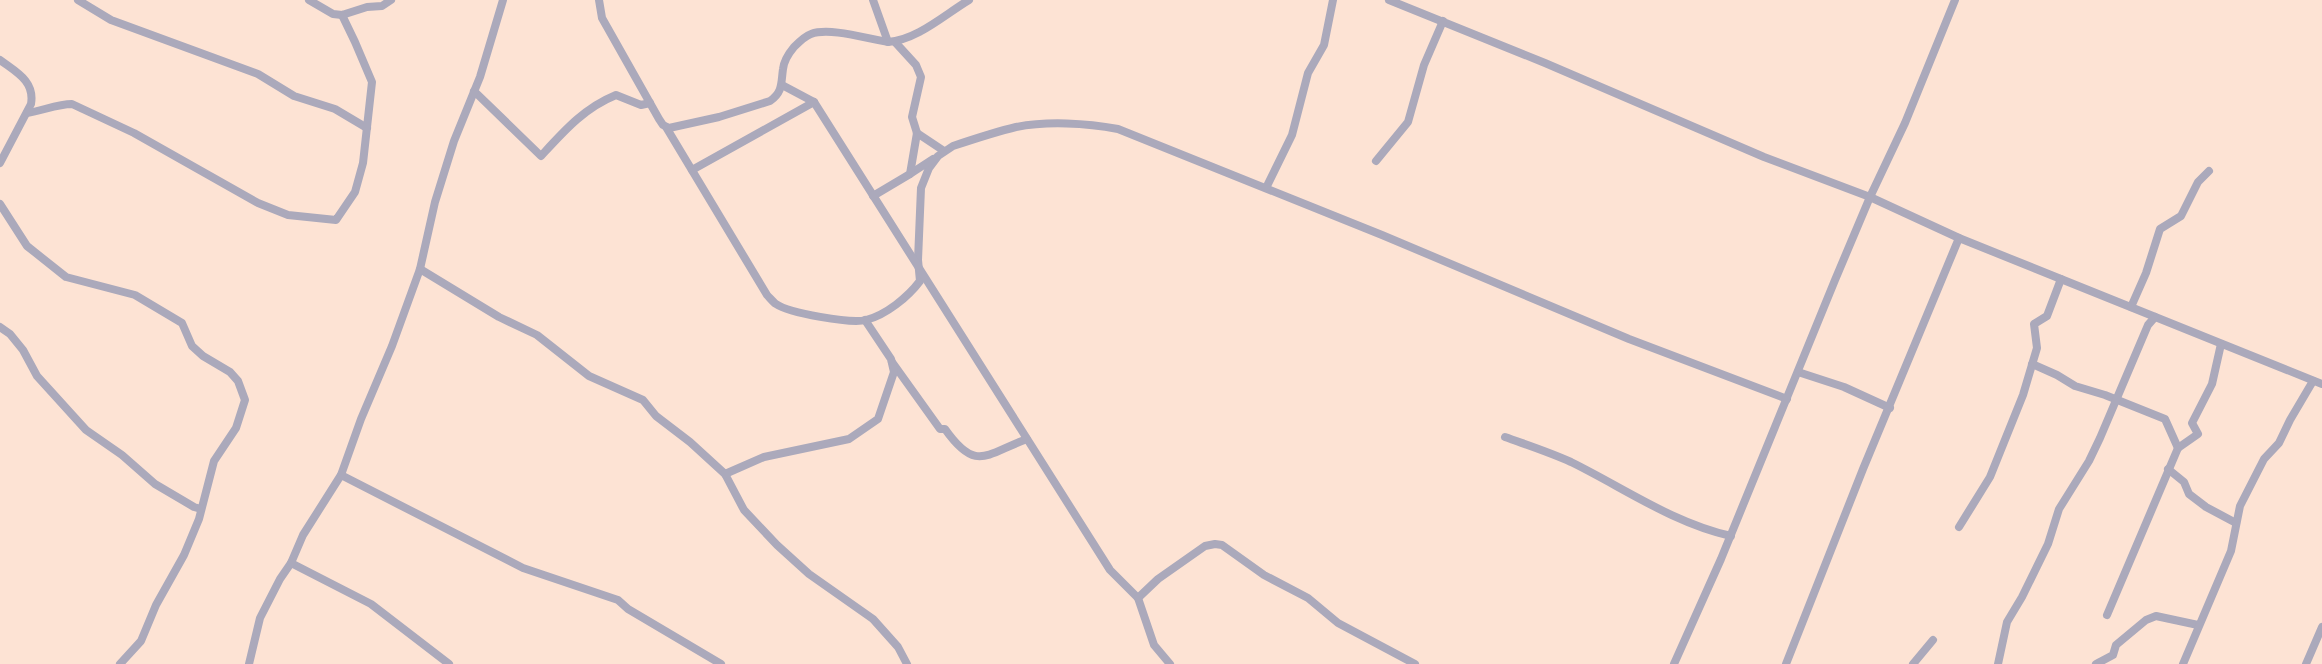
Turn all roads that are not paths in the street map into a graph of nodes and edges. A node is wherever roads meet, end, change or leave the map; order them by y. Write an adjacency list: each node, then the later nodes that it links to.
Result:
1 (78, 0): 22 (street)
2 (308, 0): 12 (street)
3 (391, 0): 12 (street)
4 (503, 0): 17 (street)
5 (593, 0): 11 (street)
6 (873, 0): 14 (street)
7 (969, 0): 14 (street)
8 (1333, 0): 30 (street)
9 (1388, 0): 13 (street)
10 (1955, 0): 32 (street)
11 (599, 4): 19 (street)
12 (342, 15): 22 (street)
13 (1443, 21): 25 (street); 32 (street)
14 (892, 42): 16 (street); 23 (street)
15 (0, 60): 20 (street)
16 (782, 85): 18 (street); 21 (street)
17 (474, 91): 19 (street); 35 (street)
18 (814, 102): 27 (street); 31 (street)
19 (650, 103): 21 (street)
20 (27, 113): 22 (street); 26 (street)
21 (666, 127): 27 (street)
22 (367, 128)
23 (917, 133): 24 (street); 29 (street)
24 (941, 153): 29 (street); 30 (street); 36 (street)
25 (1376, 161)
26 (0, 163)
27 (692, 170): 40 (street)
28 (2209, 171): 38 (street)
29 (910, 174): 31 (street)
30 (1266, 188): 48 (street)
31 (873, 196): 36 (street)
32 (1870, 197): 34 (street); 45 (street)
33 (0, 204): 57 (street)
34 (1959, 238): 37 (street); 50 (street)
35 (420, 269): 55 (street); 56 (street)
36 (920, 270): 40 (street); 52 (street)
37 (2061, 279): 38 (street); 44 (street)
38 (2131, 307): 39 (street)
39 (2155, 317): 42 (street); 49 (street)
40 (866, 320): 43 (street)
41 (0, 327): 57 (street)
42 (2221, 344): 46 (street); 53 (street)
43 (891, 359): 52 (street); 55 (street)
44 (2032, 364): 49 (street); 59 (street)
45 (1798, 372): 48 (street); 50 (street)
46 (2313, 381): 47 (street); 58 (street)
47 (2322, 384)
48 (1787, 399): 60 (street)
49 (2116, 401): 53 (street); 77 (street)
50 (1890, 408): 75 (street)
51 (1505, 437): 60 (street)
52 (1026, 439): 62 (street)
53 (2178, 448): 54 (street)
54 (2168, 469): 58 (street); 63 (street)
55 (725, 474): 71 (street)
56 (341, 475): 61 (street); 70 (street)
57 (201, 509): 67 (street)
58 (2236, 523): 64 (street)
59 (1959, 527)
60 (1731, 536): 74 (street)
61 (291, 562): 68 (street); 69 (street)
62 (1138, 598): 72 (street); 73 (street)
63 (2106, 615)
64 (2198, 625): 78 (street); 79 (street)
65 (2322, 627): 80 (street)
66 (1933, 640): 76 (street)
67 (120, 664)
68 (249, 664)
69 (449, 664)
70 (721, 664)
71 (907, 664)
72 (1170, 664)
73 (1415, 664)
74 (1674, 664)
75 (1786, 664)
76 (1913, 664)
77 (1998, 664)
78 (2096, 664)
79 (2183, 664)
80 (2306, 664)

